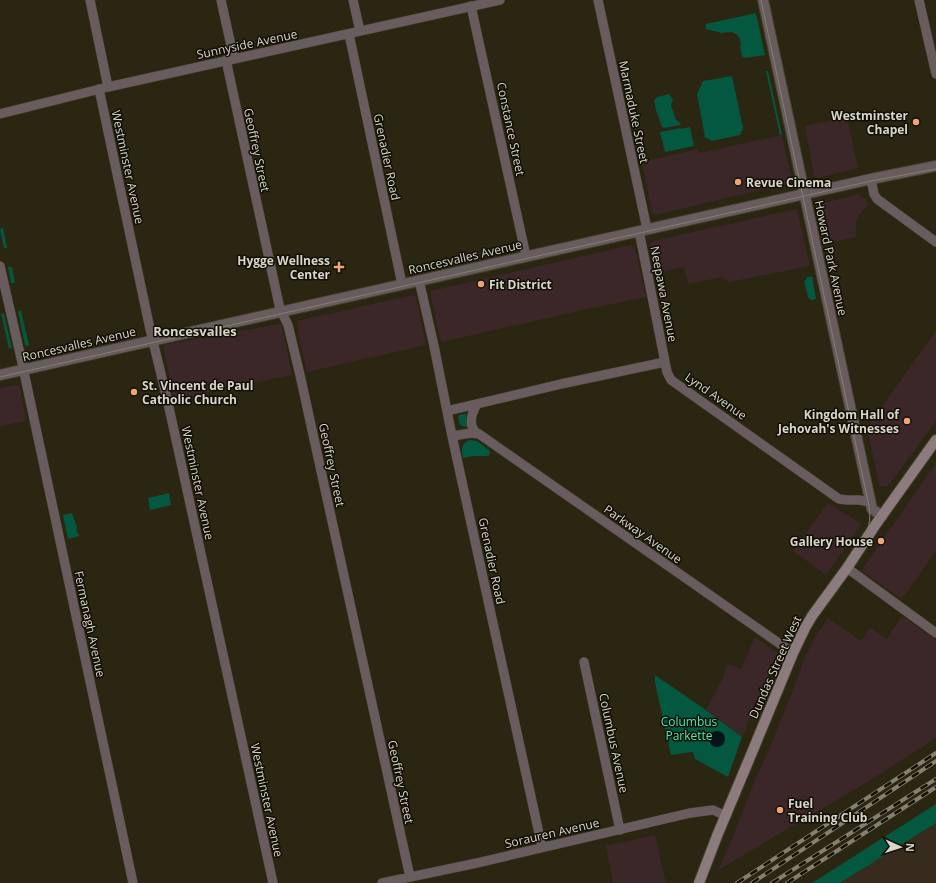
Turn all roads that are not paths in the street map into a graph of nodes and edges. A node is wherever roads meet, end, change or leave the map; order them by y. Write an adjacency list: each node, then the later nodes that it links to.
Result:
1 (90, 0): 14 (street)
2 (221, 0): 12 (street, Geoffrey Street)
3 (354, 0): 10 (street)
4 (500, 0): 8 (street, Sunnyside Avenue)
5 (598, 0): 20 (street, Marmaduke Street)
6 (763, 0): 19 (street, Howard Park Avenue)
7 (919, 0): 13 (street)
8 (486, 2): 9 (street, Sunnyside Avenue)
9 (471, 6): 10 (street, Sunnyside Avenue); 22 (street, Constance Street)
10 (360, 31): 11 (street, Sunnyside Avenue)
11 (349, 34): 12 (street, Sunnyside Avenue); 25 (street, Grenadier Road)
12 (230, 60): 14 (street, Sunnyside Avenue); 26 (street, Geoffrey Street)
13 (936, 74)
14 (108, 87): 15 (street, Sunnyside Avenue)
15 (99, 89): 16 (street, Sunnyside Avenue); 27 (street, Westminster Avenue)
16 (0, 114)
17 (936, 166): 18 (street, Roncesvalles Avenue)
18 (870, 179): 19 (street, Roncesvalles Avenue); 21 (street)
19 (804, 194): 20 (street, Roncesvalles Avenue); 36 (street, Howard Park Avenue)
20 (643, 230): 22 (street, Roncesvalles Avenue); 28 (street, Neepawa Avenue)
21 (936, 242)
22 (526, 256): 24 (street, Roncesvalles Avenue)
23 (0, 266): 29 (street, Fermanagh Avenue)
24 (419, 280): 25 (street, Roncesvalles Avenue); 32 (street, Grenadier Road)
25 (402, 284): 26 (street, Roncesvalles Avenue)
26 (281, 311): 27 (street, Roncesvalles Avenue); 45 (street, Geoffrey Street)
27 (153, 340): 29 (street, Roncesvalles Avenue); 47 (street, Westminster Avenue)
28 (665, 362): 31 (street); 36 (street, Lynd Avenue)
29 (23, 369): 30 (street, Roncesvalles Avenue); 46 (street, Fermanagh Avenue)
30 (0, 374)
31 (477, 404): 32 (street); 33 (street)
32 (447, 411): 34 (street, Grenadier Road)
33 (479, 434): 34 (street); 40 (street, Parkway Avenue)
34 (452, 436): 44 (street, Grenadier Road)
35 (936, 440): 37 (main road, Dundas Street West)
36 (870, 502): 37 (street, Howard Park Avenue)
37 (882, 516): 38 (main road, Dundas Street West)
38 (846, 568): 39 (street); 40 (main road, Dundas Street West)
39 (936, 633)
40 (793, 653): 42 (main road, Dundas Street West)
41 (584, 662): 43 (street, Columbus Avenue)
42 (726, 816): 43 (street, Sorauren Avenue); 49 (main road, Dundas Street West)
43 (620, 830): 44 (street, Sorauren Avenue)
44 (542, 847): 45 (street, Sorauren Avenue)
45 (410, 877): 48 (street, Sorauren Avenue)
46 (133, 883)
47 (273, 883)
48 (382, 883)
49 (699, 883)

